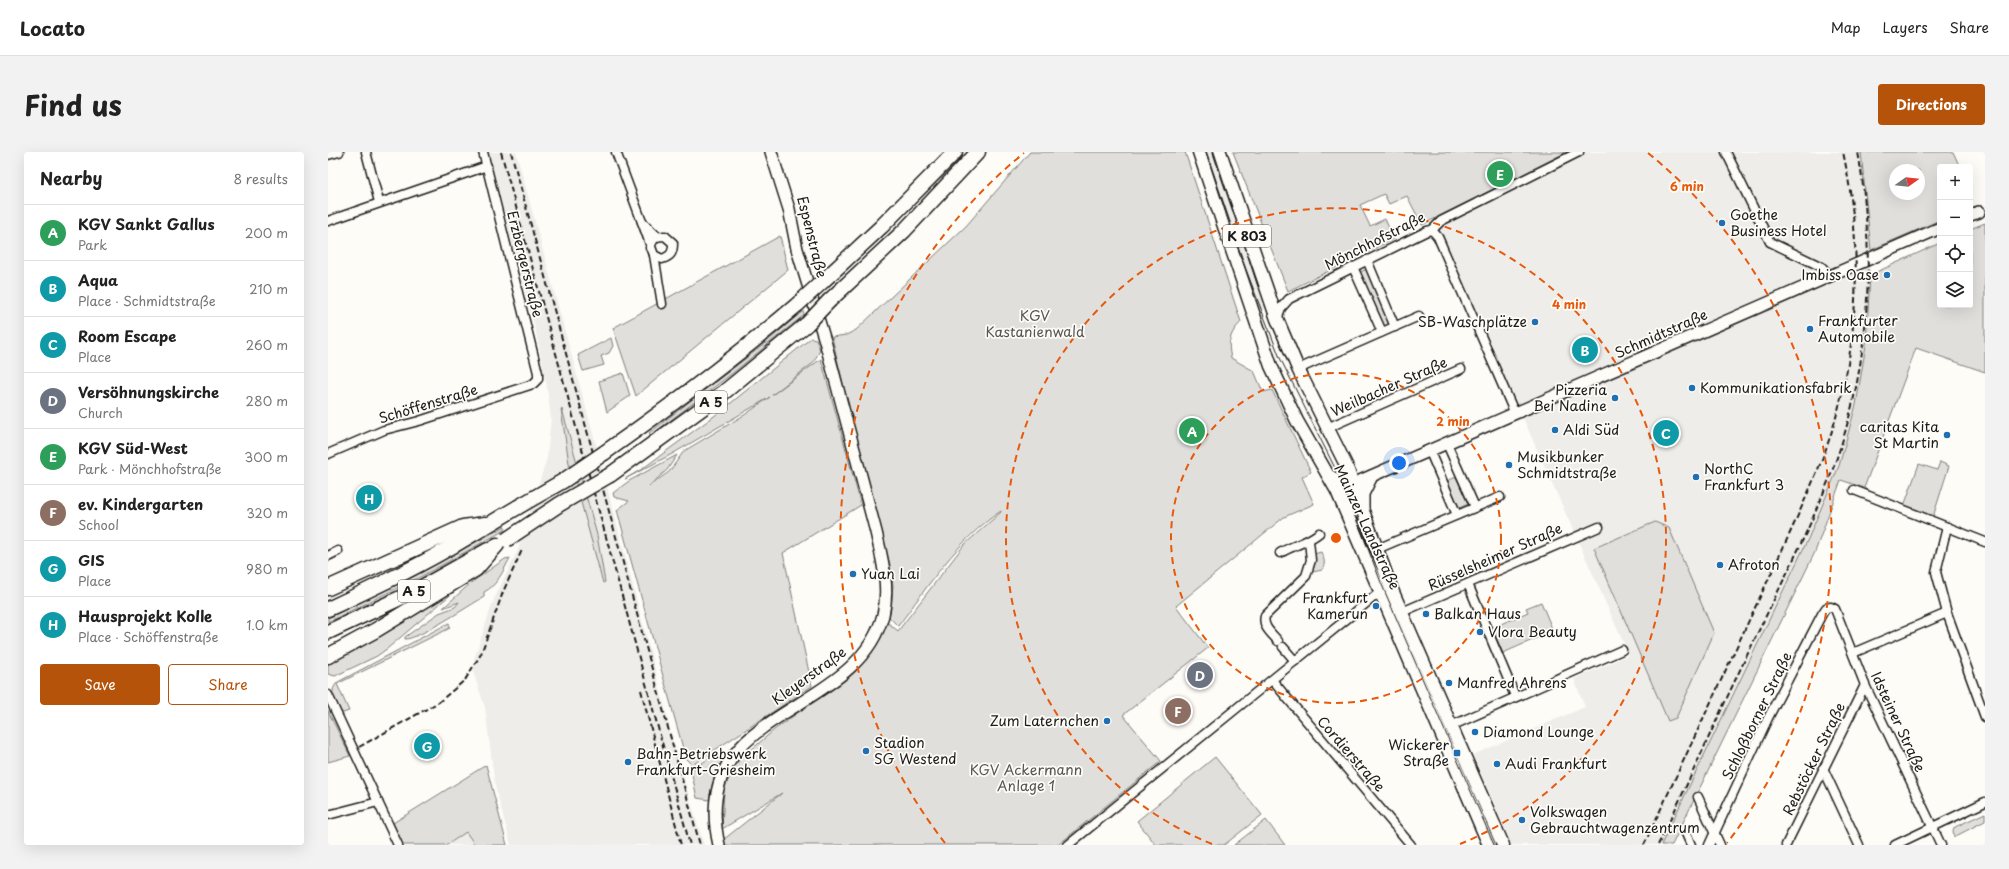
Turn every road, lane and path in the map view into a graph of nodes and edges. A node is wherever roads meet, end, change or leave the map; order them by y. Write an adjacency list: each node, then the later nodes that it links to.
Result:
1 (339, 152): 12 (street)
2 (366, 152): 14 (street)
3 (483, 152): 13 (street, Erzbergerstraße)
4 (616, 152): 16 (street)
5 (771, 152): 30 (street, Espenstraße)
6 (955, 152): 49 (highway, A 5, bridge)
7 (978, 152): 55 (highway, A 5, bridge)
8 (1199, 152): 40 (main road, Mainzer Landstraße / K 803)
9 (1220, 152): 24 (main road, Mainzer Landstraße / K 803)
10 (1579, 152): 18 (street, Mönchhofstraße)
11 (1726, 152): 23 (street)
12 (328, 155)
13 (487, 166): 14 (street); 34 (street, Erzbergerstraße)
14 (379, 202): 15 (street)
15 (328, 221)
16 (642, 222): 19 (street); 20 (street)
17 (1937, 229): 23 (street, Schmidtstraße)
18 (1432, 230): 21 (street, Mönchhofstraße); 35 (street)
19 (657, 236): 20 (street); 20 (street)
20 (652, 251): 26 (street)
21 (1367, 260): 22 (street, Mönchhofstraße); 29 (street)
22 (1353, 267): 25 (street, Mönchhofstraße); 31 (street)
23 (1829, 276): 35 (street, Schmidtstraße)
24 (1267, 295): 25 (street); 28 (main road, Mainzer Landstraße / K 803)
25 (1289, 299): 28 (street)
26 (662, 304)
27 (1419, 316): 29 (street)
28 (1277, 319): 33 (main road, Mainzer Landstraße)
29 (1395, 327): 31 (street)
30 (822, 330): 87 (street, Kleyerstraße)
31 (1382, 332): 33 (street)
32 (1461, 369): 36 (street, Weilbacher Straße)
33 (1299, 371): 36 (main road, Mainzer Landstraße)
34 (536, 382): 39 (street, Schöffenstraße)
35 (1515, 414): 37 (street, Schmidtstraße)
36 (1327, 428): 42 (main road, Mainzer Landstraße)
37 (1447, 444): 38 (street, Schmidtstraße); 45 (street)
38 (1430, 452): 41 (street, Schmidtstraße); 48 (street)
39 (328, 454)
40 (1327, 474): 42 (street); 47 (main road, Mainzer Landstraße)
41 (1372, 476): 42 (street, Schmidtstraße); 46 (street)
42 (1353, 484): 46 (main road, Mainzer Landstraße); 47 (street)
43 (1854, 490): 51 (street)
44 (1500, 497): 45 (street)
45 (1474, 507): 48 (street)
46 (1364, 512): 56 (main road, Mainzer Landstraße)
47 (1347, 513): 62 (main road, Mainzer Landstraße)
48 (1457, 516): 56 (street)
49 (488, 524): 61 (highway); 63 (highway, A 5)
50 (1599, 527): 60 (street, Rüsselsheimer Straße)
51 (1947, 527): 54 (street); 66 (street)
52 (1319, 533): 53 (street)
53 (1309, 541): 58 (street); 71 (street)
54 (1985, 542)
55 (501, 543): 67 (highway, A 5); 70 (highway)
56 (1377, 549): 65 (main road, Mainzer Landstraße)
57 (338, 551): 59 (street)
58 (1280, 554)
59 (328, 556)
60 (1468, 584): 65 (street, Rüsselsheimer Straße); 75 (street)
61 (328, 588)
62 (1380, 592): 71 (street); 90 (main road, Mainzer Landstraße)
63 (328, 609)
64 (1835, 609): 69 (street, Idsteiner Straße); 85 (street, Schloßborner Straße)
65 (1402, 612): 77 (main road, Mainzer Landstraße)
66 (1947, 613): 69 (street); 76 (street)
67 (328, 632)
68 (1622, 650): 75 (street)
69 (1853, 653): 73 (street, Idsteiner Straße)
70 (328, 656)
71 (1295, 661): 72 (street)
72 (1272, 680): 88 (street); 89 (street, Cordierstraße)
73 (1865, 685): 78 (street, Rebstöcker Straße); 83 (street, Idsteiner Straße)
74 (328, 695): 80 (street)
75 (1515, 696): 77 (street)
76 (1985, 717)
77 (1451, 726): 91 (main road, Mainzer Landstraße)
78 (1823, 768): 95 (street, Rebstöcker Straße); 96 (street)
79 (1698, 797): 85 (street)
80 (378, 802): 82 (street); 86 (street)
81 (1985, 802): 83 (street)
82 (328, 815)
83 (1933, 827): 97 (street); 98 (street, Idsteiner Straße)
84 (1684, 829): 92 (street)
85 (1715, 834): 93 (street, Schloßborner Straße); 94 (street)
86 (398, 845)
87 (719, 845)
88 (1068, 845)
89 (1411, 845)
90 (1489, 845)
91 (1503, 845)
92 (1692, 845)
93 (1709, 845)
94 (1720, 845)
95 (1786, 845)
96 (1859, 845)
97 (1895, 845)
98 (1941, 845)

